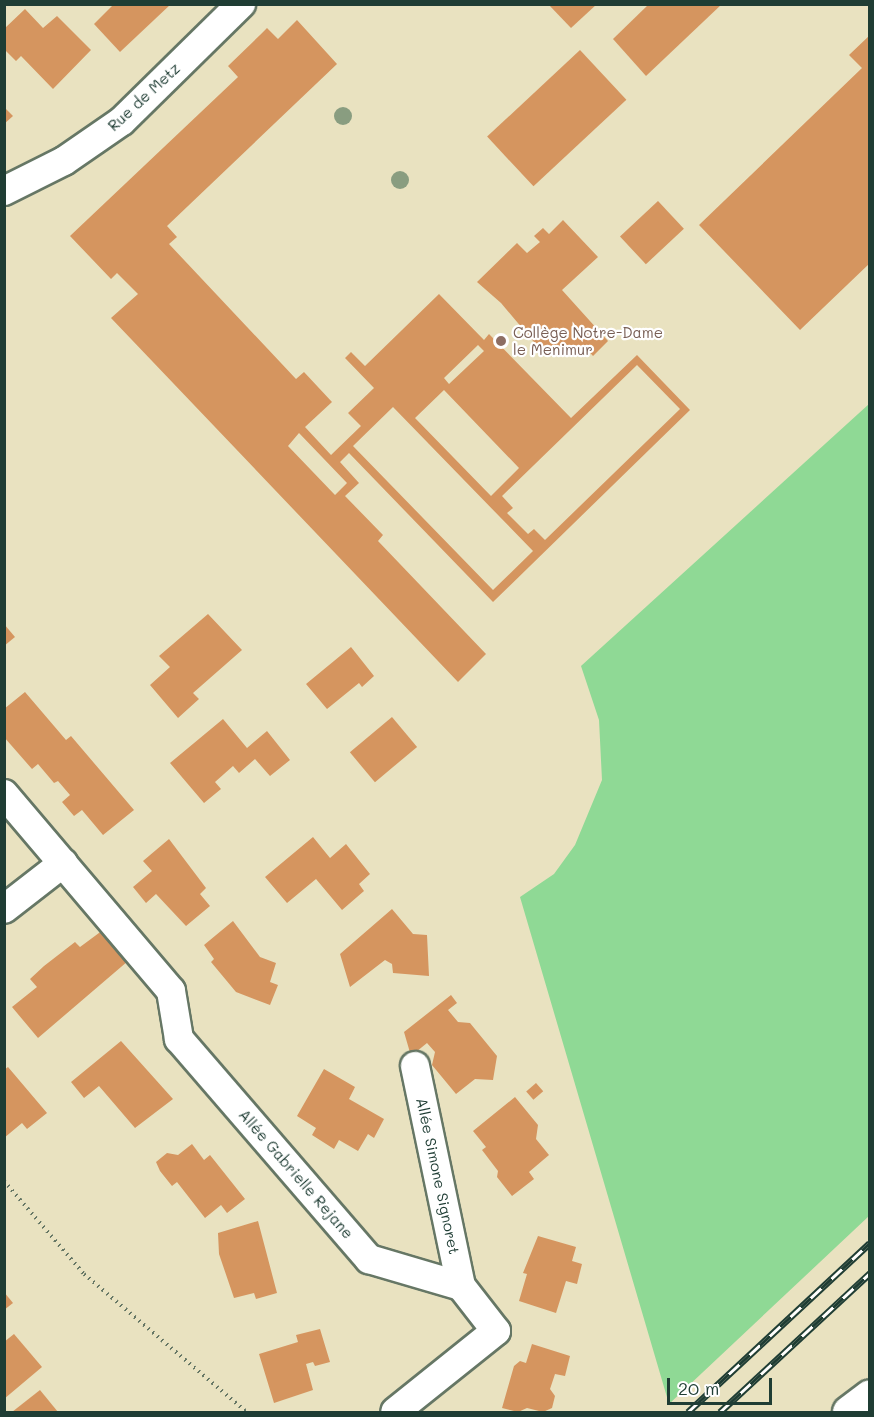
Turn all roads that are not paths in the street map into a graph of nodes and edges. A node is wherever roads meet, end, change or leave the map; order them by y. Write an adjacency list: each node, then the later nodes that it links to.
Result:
1 (241, 4): 2 (street, Rue de Metz)
2 (4, 191)
3 (4, 794): 4 (street, Allée Gabrielle Rejane)
4 (63, 863): 5 (street); 7 (street, Allée Gabrielle Rejane)
5 (4, 909)
6 (415, 1066): 7 (street, Allée Simone Signoret)
7 (461, 1286): 9 (street)
8 (870, 1396): 10 (street)
9 (395, 1413)
10 (849, 1413)

